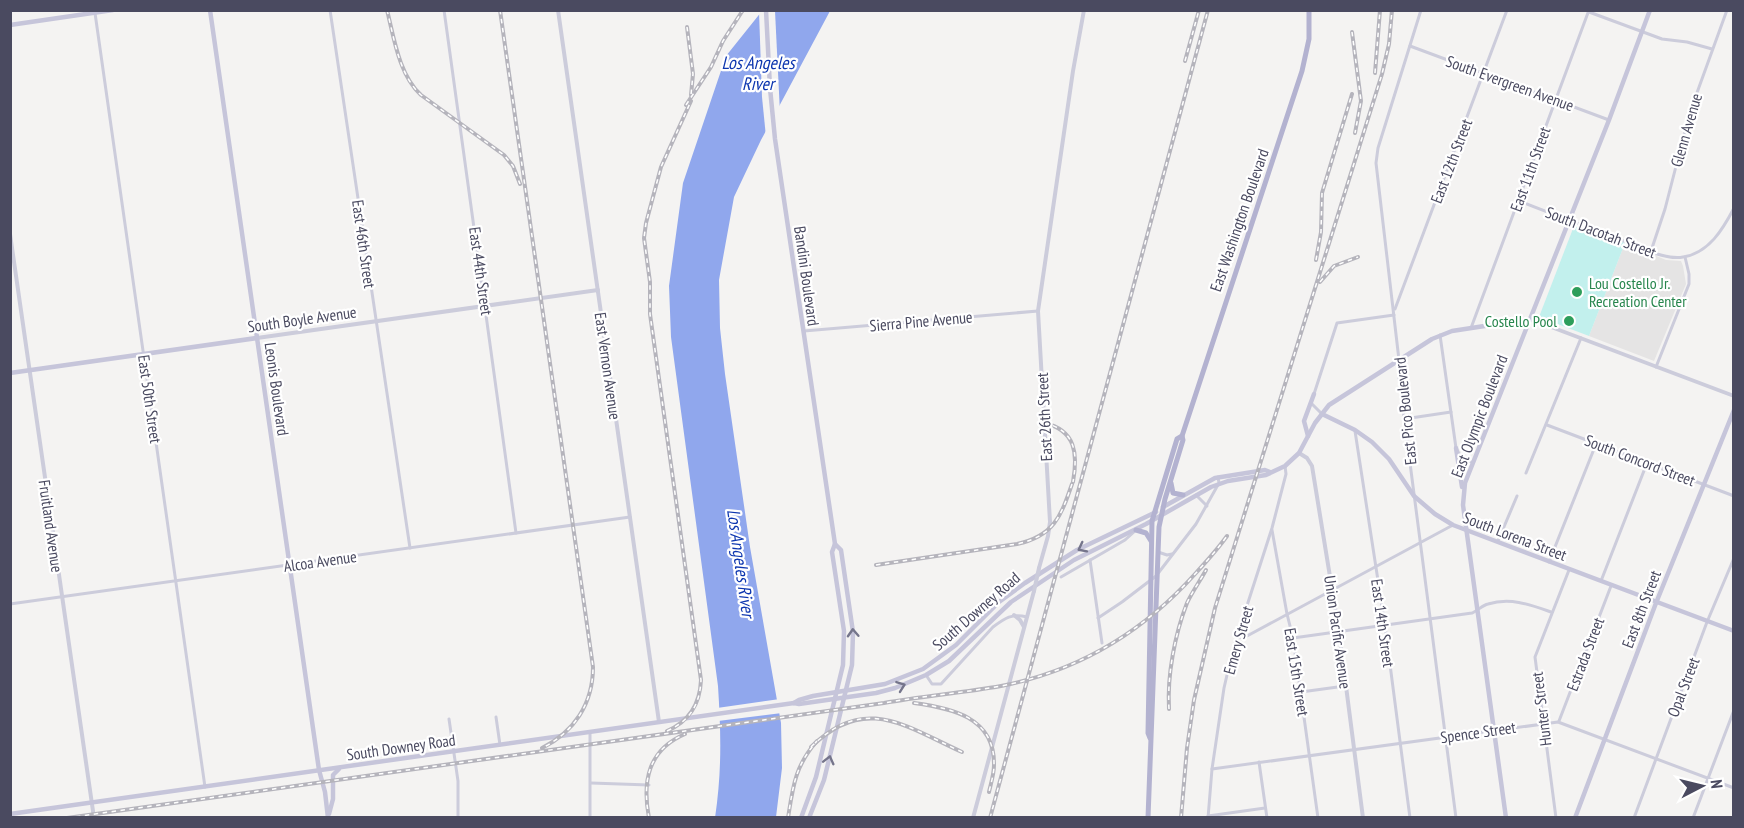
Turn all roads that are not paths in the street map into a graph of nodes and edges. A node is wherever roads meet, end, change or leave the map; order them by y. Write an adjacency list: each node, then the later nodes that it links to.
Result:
1 (113, 10): 14 (main road)
2 (210, 10): 37 (main road, Leonis Boulevard)
3 (330, 10): 33 (street, East 46th Street)
4 (444, 10): 29 (street, East 44th Street)
5 (558, 10): 28 (street, East Vernon Avenue)
6 (766, 10): 35 (main road, Bandini Boulevard)
7 (1084, 10): 30 (street, East 26th Street)
8 (1309, 10): 52 (main road, East Washington Boulevard)
9 (1421, 10): 17 (street, East Pico Boulevard)
10 (1507, 10): 19 (street, East 12th Street)
11 (1650, 10): 16 (main road, East Olympic Boulevard)
12 (1727, 10): 18 (street, Glenn Avenue)
13 (1589, 11): 16 (street); 20 (street, East 11th Street)
14 (95, 12): 15 (main road); 39 (street, East 50th Street)
15 (10, 25)
16 (1642, 32): 18 (street); 21 (main road, East Olympic Boulevard)
17 (1410, 46): 19 (street, South Evergreen Avenue); 31 (street, East Pico Boulevard)
18 (1712, 49): 26 (street, Glenn Avenue)
19 (1484, 73): 20 (street, South Evergreen Avenue); 31 (street, East 12th Street)
20 (1556, 100): 21 (street, South Evergreen Avenue); 22 (street, East 11th Street)
21 (1609, 120): 24 (main road, East Olympic Boulevard)
22 (1519, 201): 24 (street, South Dacotah Street); 34 (street, East 11th Street)
23 (1734, 208): 27 (street)
24 (1569, 220): 26 (street, South Dacotah Street); 32 (main road, East Olympic Boulevard)
25 (10, 234): 42 (street, Fruitland Avenue)
26 (1651, 251): 27 (street, South Dacotah Street)
27 (1685, 257): 41 (street)
28 (598, 290): 29 (street, South Boyle Avenue); 73 (street, East Vernon Avenue)
29 (486, 305): 33 (street, South Boyle Avenue); 80 (street, East 44th Street)
30 (1038, 311): 35 (street, Sierra Pine Avenue); 107 (street, East 26th Street, bridge)
31 (1394, 313): 40 (street, East Pico Boulevard); 44 (street)
32 (1530, 318): 34 (main road); 38 (street); 57 (main road, East Olympic Boulevard)
33 (375, 321): 37 (street, South Boyle Avenue); 85 (street, East 46th Street)
34 (1471, 328): 36 (main road)
35 (804, 331): 84 (main road, Bandini Boulevard)
36 (1440, 335): 40 (main road); 47 (street)
37 (257, 338): 39 (main road, South Boyle Avenue); 91 (main road, Leonis Boulevard)
38 (1581, 338): 41 (street); 50 (street)
39 (144, 354): 42 (main road, South Boyle Avenue); 96 (street, East 50th Street)
40 (1399, 360): 48 (main road); 49 (street, East Pico Boulevard)
41 (1656, 366): 45 (street)
42 (30, 370): 43 (main road, South Boyle Avenue); 100 (street, Fruitland Avenue)
43 (10, 373)
44 (1314, 394): 48 (street); 53 (main road)
45 (1734, 396)
46 (1734, 410): 63 (main road, East 8th Street)
47 (1451, 412): 49 (street); 55 (street)
48 (1322, 414): 51 (main road, South Lorena Street); 53 (main road)
49 (1404, 419): 67 (street, East Pico Boulevard)
50 (1547, 425): 54 (street, South Concord Street); 60 (street)
51 (1355, 430): 67 (main road, South Lorena Street); 92 (street, East 14th Street)
52 (1182, 435): 61 (main road, East Washington Boulevard); 72 (main road, East Washington Boulevard)
53 (1308, 436): 56 (main road)
54 (1596, 444): 58 (street, South Concord Street); 90 (street)
55 (1456, 448): 57 (street); 64 (main road)
56 (1299, 453): 59 (main road); 99 (street, Union Pacific Avenue)
57 (1473, 463): 64 (main road, East Olympic Boulevard)
58 (1647, 463): 63 (street, South Concord Street); 97 (street)
59 (1285, 466): 62 (main road); 77 (street, Emery Street)
60 (1526, 473)
61 (1172, 478): 65 (main road); 71 (main road, East Washington Boulevard)
62 (1219, 480): 65 (main road, South Downey Road); 66 (main road, South Downey Road); 70 (street)
63 (1704, 484): 69 (street, South Concord Street); 101 (main road, East 8th Street)
64 (1463, 492): 79 (main road, East Olympic Boulevard)
65 (1183, 495): 71 (main road, South Downey Road)
66 (1196, 495): 70 (street); 74 (main road, South Downey Road)
67 (1414, 496): 76 (main road, South Lorena Street); 83 (street, East Pico Boulevard)
68 (1517, 496): 82 (street)
69 (1734, 496)
70 (1207, 506): 87 (street)
71 (1163, 508): 72 (main road, South Downey Road); 74 (main road, East Washington Boulevard)
72 (1154, 513): 75 (main road, East Washington Boulevard); 120 (main road, South Downey Road, one-way to 120)
73 (630, 516): 80 (street, Alcoa Avenue); 131 (street, East Vernon Avenue)
74 (1160, 517): 75 (main road, South Downey Road); 86 (main road, East Washington Boulevard)
75 (1152, 521): 78 (main road, South Downey Road); 81 (main road, East Washington Boulevard)
76 (1453, 525): 79 (main road, South Lorena Street); 83 (street)
77 (1272, 528): 105 (street, East 15th Street); 115 (street, Emery Street)
78 (1136, 530): 81 (main road); 89 (street); 118 (main road, South Downey Road)
79 (1467, 530): 82 (main road, South Lorena Street); 103 (main road, East Olympic Boulevard)
80 (516, 533): 85 (street, Alcoa Avenue)
81 (1151, 541): 95 (main road, East Washington Boulevard)
82 (1498, 542): 90 (main road, South Lorena Street)
83 (1420, 543): 92 (street); 109 (street, East Pico Boulevard)
84 (835, 544): 120 (main road, Bandini Boulevard, one-way to 84); 121 (main road, Bandini Boulevard)
85 (410, 548): 91 (street, Alcoa Avenue)
86 (1157, 551): 87 (street); 95 (main road, East Washington Boulevard)
87 (1174, 554): 95 (street)
88 (1734, 558): 110 (street, Opal Street)
89 (1090, 560): 94 (street); 108 (street)
90 (1549, 562): 93 (main road, South Lorena Street)
91 (290, 565): 96 (street, Alcoa Avenue); 147 (main road, Leonis Boulevard)
92 (1375, 567): 99 (street); 111 (street, East 14th Street)
93 (1569, 570): 97 (main road, South Lorena Street); 104 (street, Hunter Street)
94 (1061, 577)
95 (1154, 578): 108 (street); 164 (main road, East Washington Boulevard)
96 (175, 581): 100 (street, Alcoa Avenue); 151 (street, East 50th Street)
97 (1601, 582): 98 (main road, South Lorena Street)
98 (1611, 586): 101 (main road, South Lorena Street); 132 (street, Estrada Street)
99 (1332, 589): 105 (street); 114 (street, Union Pacific Avenue)
100 (61, 597): 102 (street, Alcoa Avenue); 153 (street, Fruitland Avenue)
101 (1656, 603): 110 (main road, South Lorena Street); 137 (main road, East 8th Street)
102 (10, 604)
103 (1479, 610): 104 (street); 109 (street); 134 (main road, East Olympic Boulevard)
104 (1551, 612): 133 (street, Hunter Street)
105 (1287, 614): 115 (street); 116 (street, East 15th Street)
106 (1014, 615): 107 (street, South Downey Road); 112 (street); 118 (street, South Downey Road)
107 (1027, 617): 112 (street, East 26th Street)
108 (1098, 618): 117 (street)
109 (1430, 620): 111 (street); 136 (street, East Pico Boulevard)
110 (1707, 622): 113 (main road, South Lorena Street); 143 (street, Opal Street)
111 (1385, 626): 114 (street); 138 (street, East 14th Street)
112 (1024, 628): 163 (street, East 26th Street)
113 (1734, 631)
114 (1339, 632): 116 (street); 119 (street, Union Pacific Avenue)
115 (1236, 638): 146 (street, Emery Street)
116 (1293, 638): 122 (street, East 15th Street)
117 (1102, 644)
118 (926, 675): 123 (main road, South Downey Road, one-way to 118)
119 (1346, 686): 122 (street); 140 (street, Union Pacific Avenue)
120 (846, 690): 121 (main road, South Downey Road); 123 (main road, Bandini Boulevard)
121 (838, 692): 124 (main road, Bandini Boulevard); 126 (main road, South Downey Road)
122 (1301, 692): 142 (street, East 15th Street)
123 (844, 698): 124 (main road, South Downey Road); 162 (main road, Bandini Boulevard, one-way to 123)
124 (836, 699): 125 (main road, South Downey Road); 127 (main road, Bandini Boulevard)
125 (820, 702): 126 (main road, South Downey Road); 127 (main road)
126 (794, 703): 131 (main road, South Downey Road)
127 (833, 710): 161 (main road, Bandini Boulevard)
128 (1734, 710): 148 (street)
129 (496, 717): 139 (street)
130 (449, 719): 141 (street)
131 (659, 722): 135 (main road, South Downey Road)
132 (1558, 722): 133 (street, Spence Street); 137 (street, Spence Street)
133 (1543, 723): 134 (street, Spence Street); 171 (street, Hunter Street)
134 (1494, 730): 136 (street, Spence Street); 170 (main road, East Olympic Boulevard)
135 (590, 733): 139 (main road, South Downey Road); 149 (street)
136 (1445, 737): 138 (street, Spence Street); 169 (street, East Pico Boulevard)
137 (1605, 740): 143 (street, Spence Street); 172 (main road, East 8th Street)
138 (1400, 743): 140 (street, Spence Street); 168 (street, East 14th Street)
139 (500, 745): 141 (main road, South Downey Road)
140 (1354, 749): 142 (street, Spence Street); 167 (street, Union Pacific Avenue)
141 (454, 751): 145 (main road, South Downey Road); 159 (street)
142 (1310, 756): 144 (street, Spence Street); 166 (street, East 15th Street)
143 (1656, 758): 148 (street, Spence Street); 173 (street, Opal Street)
144 (1259, 762): 146 (street, Spence Street); 154 (street)
145 (340, 768): 147 (main road, South Downey Road); 156 (main road)
146 (1212, 769): 157 (street, Emery Street)
147 (319, 770): 151 (main road, South Downey Road); 156 (main road, Leonis Boulevard)
148 (1708, 778): 152 (street, Spence Street); 174 (street)
149 (591, 783): 150 (street); 160 (street)
150 (649, 785)
151 (205, 786): 153 (main road, South Downey Road)
152 (1734, 788)
153 (92, 802): 155 (main road, South Downey Road); 158 (street, Fruitland Avenue)
154 (1265, 808): 157 (street); 165 (street)
155 (10, 814)
156 (328, 817)
157 (1208, 817)
158 (94, 818)
159 (458, 818)
160 (590, 818)
161 (801, 818)
162 (809, 818)
163 (973, 818)
164 (1148, 818)
165 (1266, 818)
166 (1318, 818)
167 (1362, 818)
168 (1410, 818)
169 (1456, 818)
170 (1506, 818)
171 (1556, 818)
172 (1575, 818)
173 (1634, 818)
174 (1693, 818)

